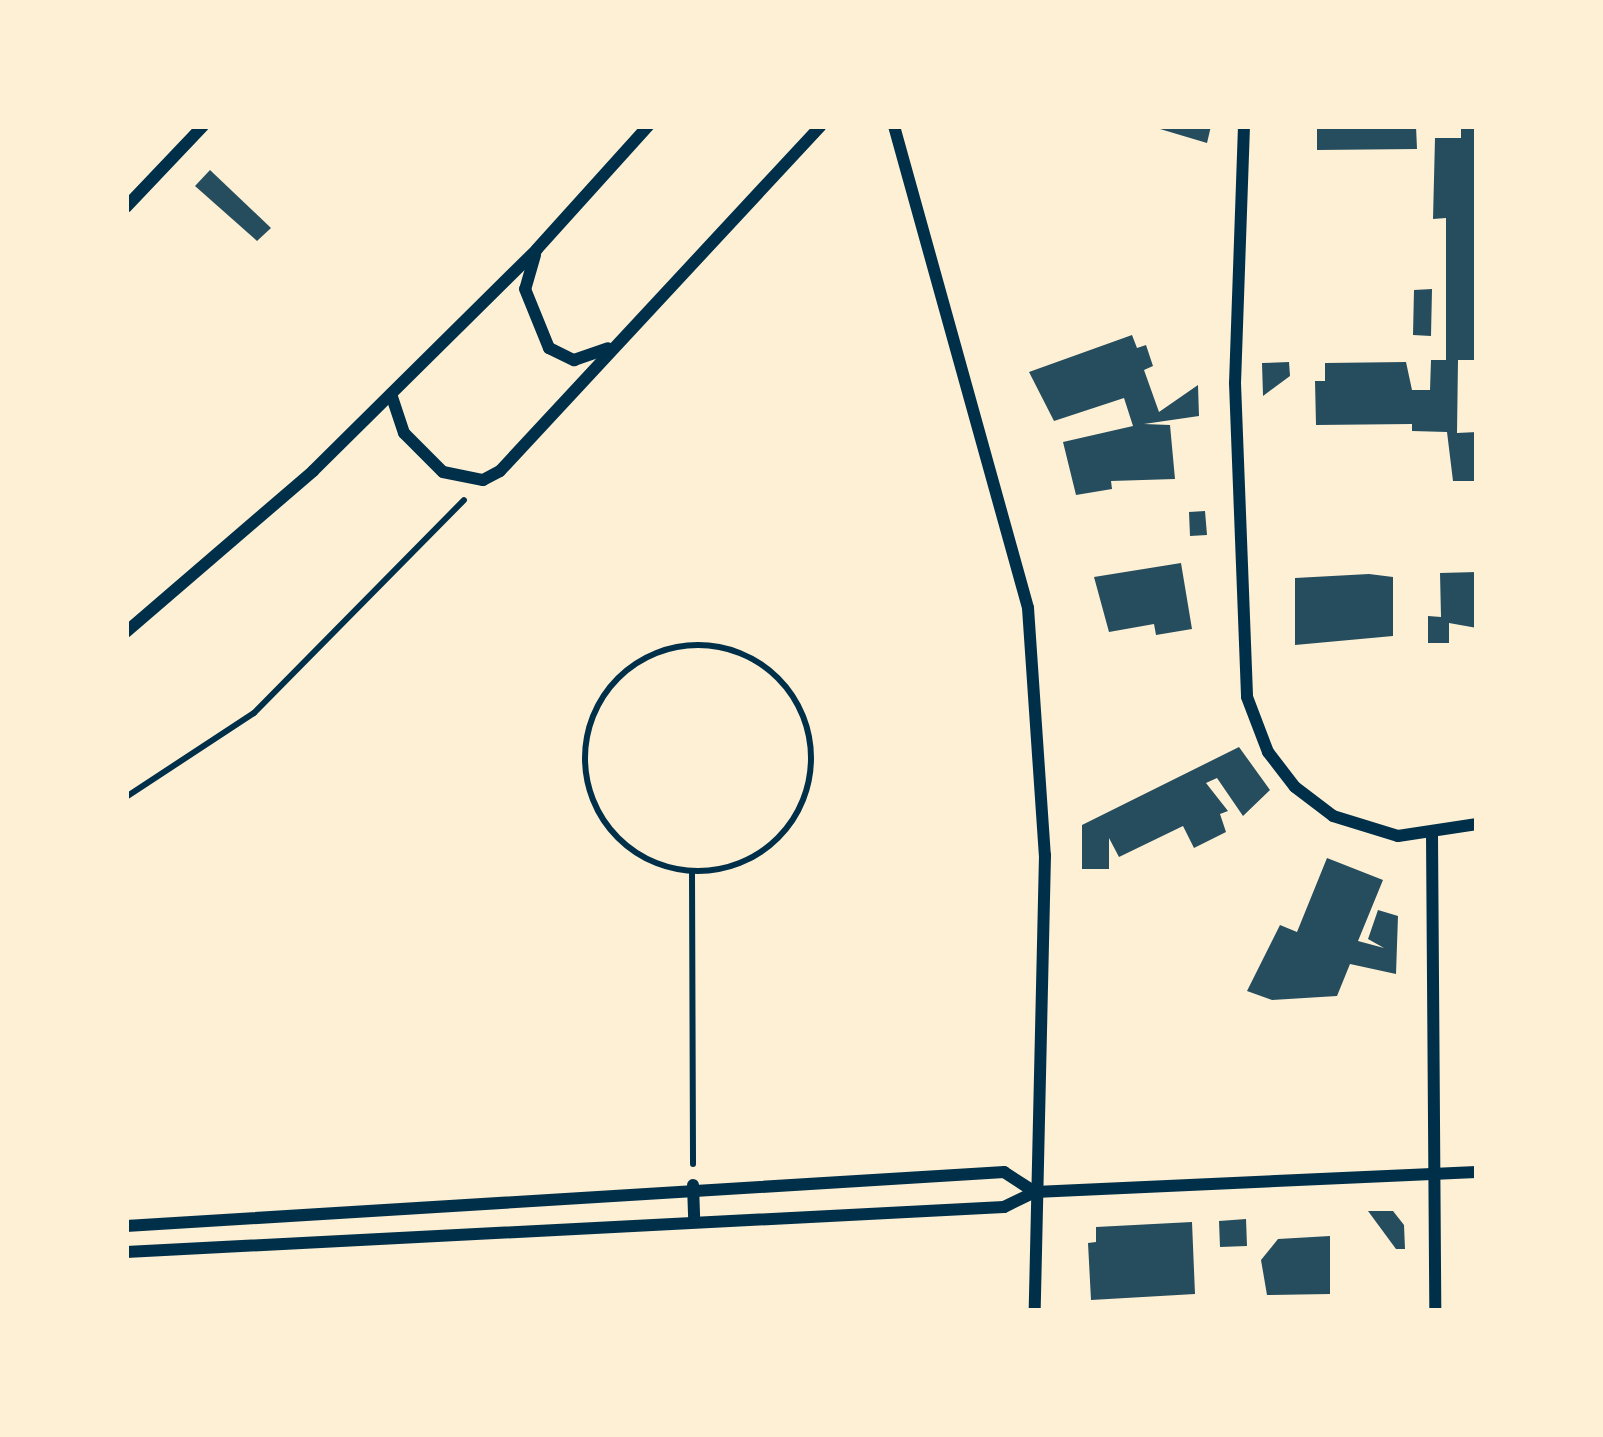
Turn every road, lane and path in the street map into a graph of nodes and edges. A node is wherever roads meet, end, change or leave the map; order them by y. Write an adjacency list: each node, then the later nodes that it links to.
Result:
1 (203, 126): 6 (street)
2 (648, 126): 7 (street)
3 (821, 126): 8 (street)
4 (894, 126): 19 (street)
5 (1244, 126): 14 (street)
6 (126, 207)
7 (538, 249): 8 (street); 9 (street)
8 (615, 344): 10 (street)
9 (392, 394): 10 (street); 11 (street)
10 (483, 480): 12 (path)
11 (126, 632)
12 (126, 797)
13 (1477, 824): 14 (street)
14 (1432, 835): 17 (street)
15 (692, 872): 15 (path); 18 (path)
16 (1477, 1172): 17 (street)
17 (1435, 1174): 19 (street); 24 (street)
18 (693, 1185): 19 (street); 20 (street); 21 (street)
19 (1035, 1192): 20 (street); 23 (street)
20 (694, 1222): 22 (street)
21 (126, 1226)
22 (126, 1252)
23 (1035, 1311)
24 (1436, 1311)

